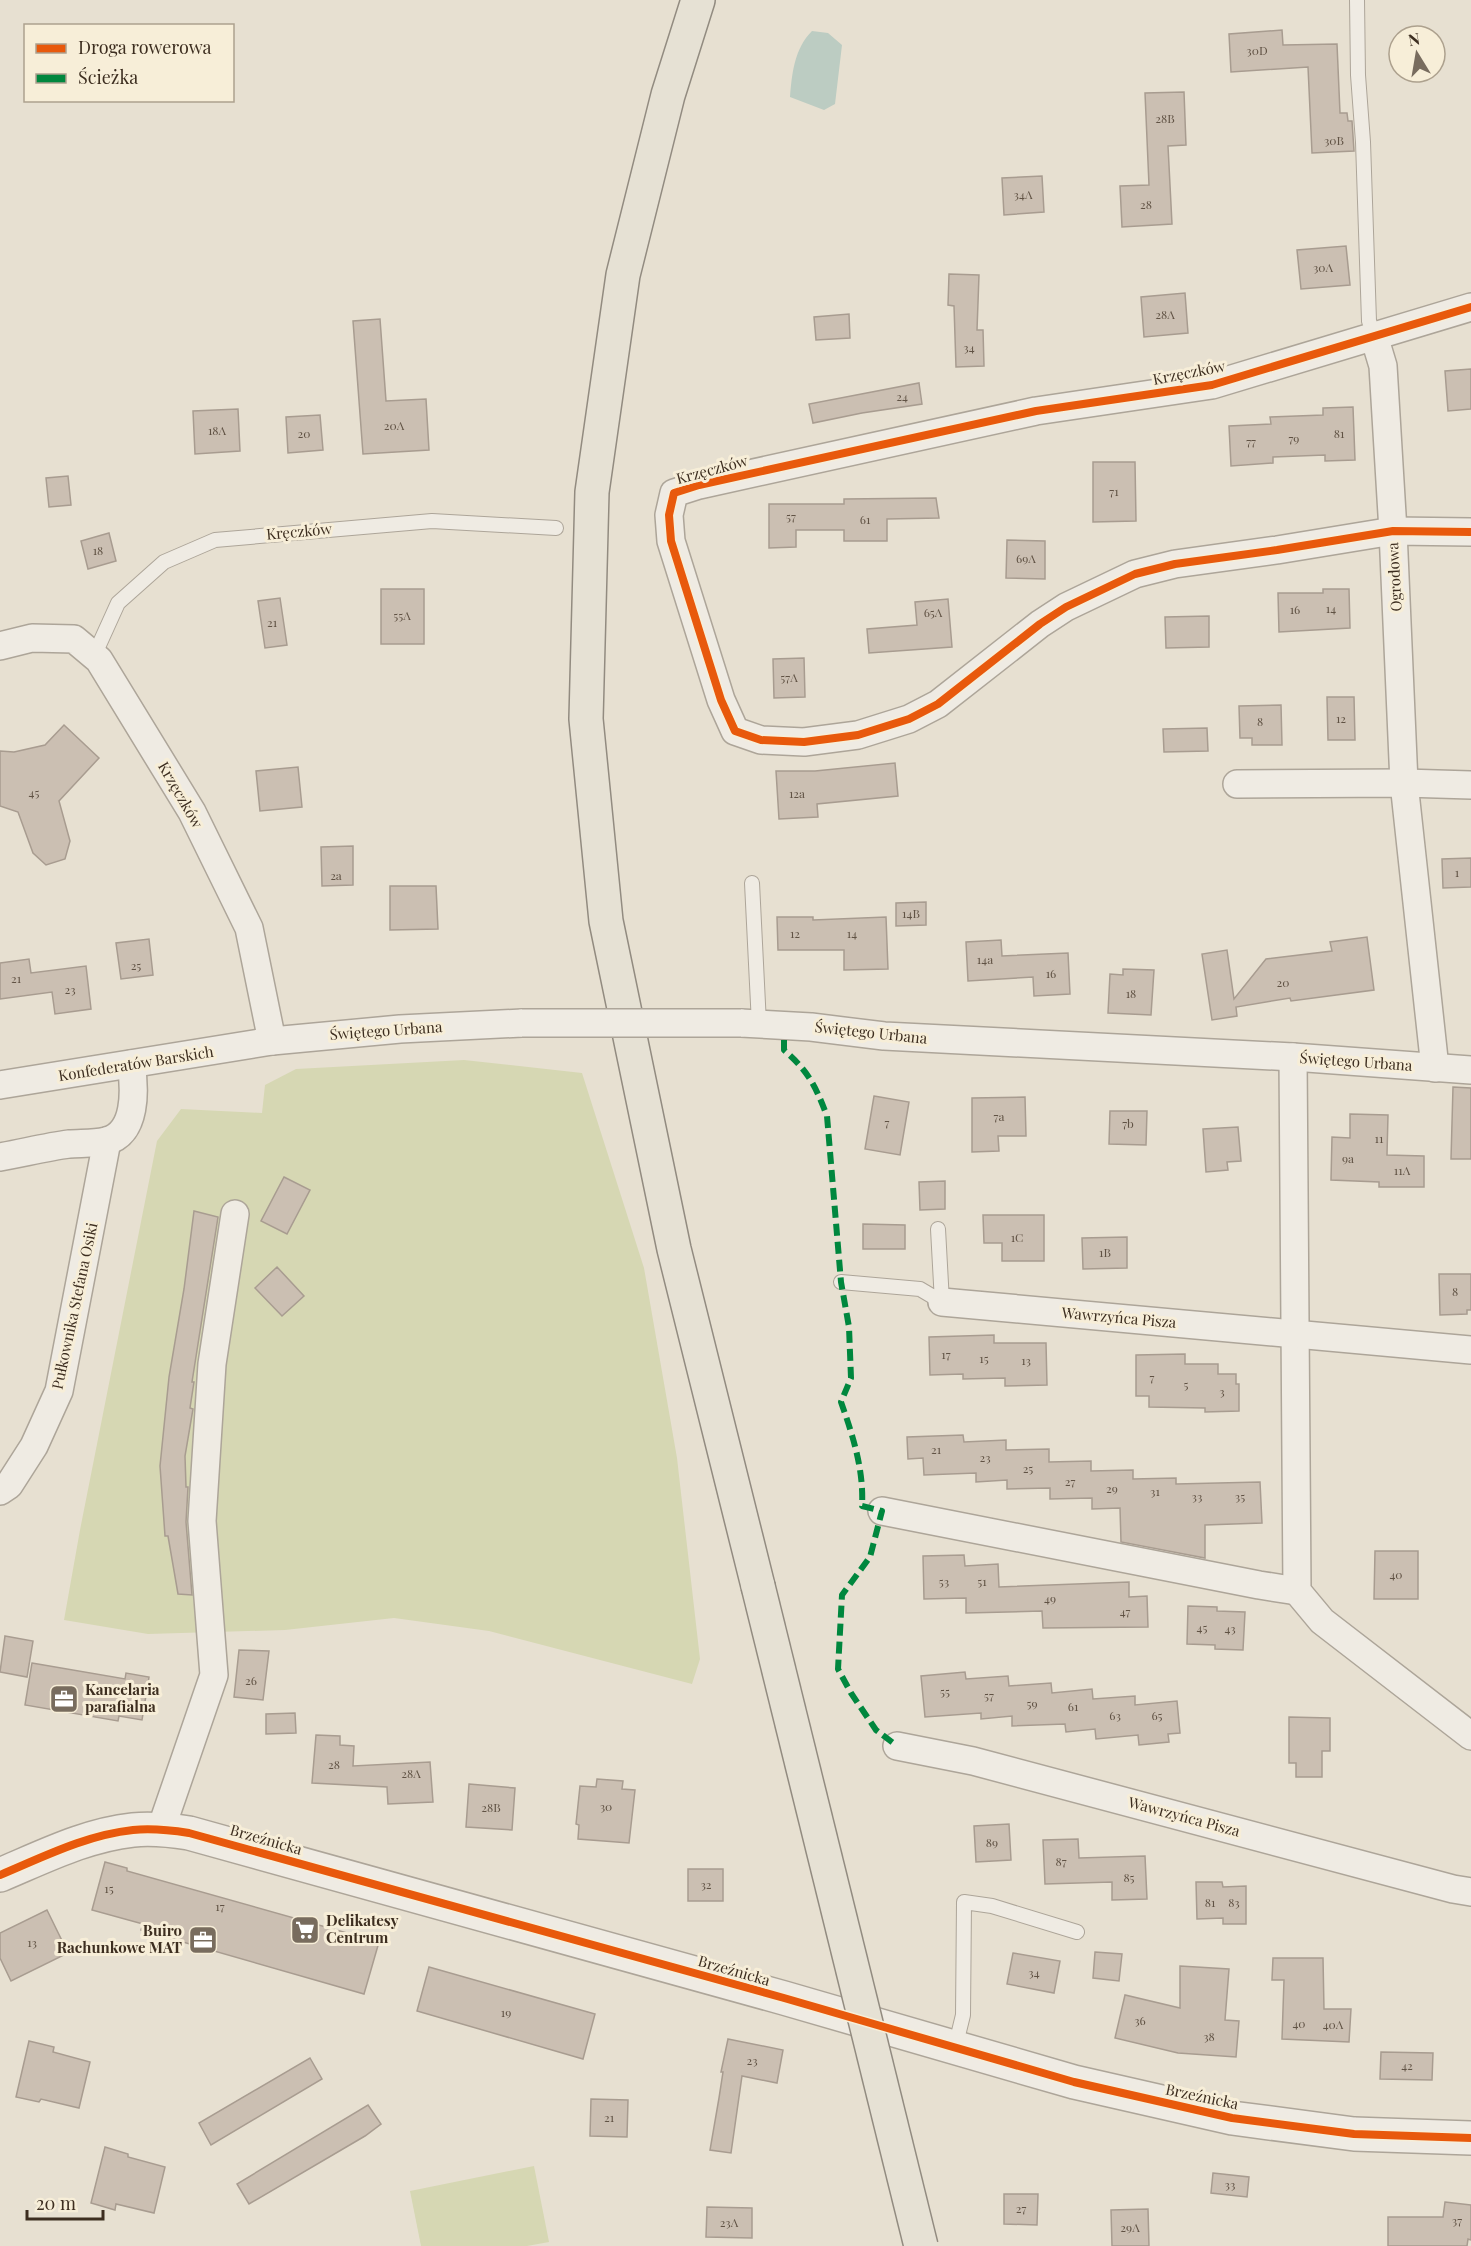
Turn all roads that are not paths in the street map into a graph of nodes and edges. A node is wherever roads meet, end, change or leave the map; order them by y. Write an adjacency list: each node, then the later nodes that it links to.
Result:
1 (698, 0): 40 (main road, bridge)
2 (1357, 0): 4 (lane)
3 (1471, 307): 4 (street, Krzęczków)
4 (1374, 336): 6 (street, Ogrodowa); 6 (street, Krzęczków)
5 (556, 528): 9 (lane, Kręczków)
6 (1393, 531): 7 (street); 10 (street, Ogrodowa)
7 (1471, 532)
8 (0, 646): 9 (street, Krzęczków)
9 (94, 656): 15 (street, Krzęczków)
10 (1404, 783): 11 (street); 12 (street); 18 (street, Ogrodowa)
11 (1237, 784)
12 (1471, 785)
13 (752, 882): 14 (lane)
14 (750, 1023): 15 (street, Świętego Urbana, bridge); 16 (street, Świętego Urbana)
15 (272, 1041): 17 (street, Konfederatów Barskich)
16 (1293, 1057): 18 (street, Świętego Urbana); 27 (street)
17 (131, 1064): 20 (street, Konfederatów Barskich); 21 (street)
18 (1435, 1068): 19 (street, Świętego Urbana)
19 (1471, 1070)
20 (0, 1085)
21 (107, 1141): 22 (street); 29 (street, Pułkownika Stefana Osiki)
22 (0, 1157)
23 (235, 1214): 34 (street)
24 (938, 1228): 26 (lane)
25 (842, 1282): 26 (lane)
26 (942, 1302): 27 (street, Wawrzyńca Pisza)
27 (1297, 1334): 28 (street, Wawrzyńca Pisza); 31 (street)
28 (1471, 1350)
29 (0, 1491)
30 (882, 1511): 31 (street)
31 (1297, 1591): 32 (street)
32 (1471, 1736)
33 (897, 1746): 36 (street, Wawrzyńca Pisza)
34 (161, 1829): 35 (street, Brzeźnicka); 38 (street, Brzeźnicka)
35 (0, 1875)
36 (1471, 1892)
37 (1077, 1932): 38 (lane)
38 (955, 2048): 39 (street, Brzeźnicka)
39 (1471, 2138)
40 (921, 2246)

